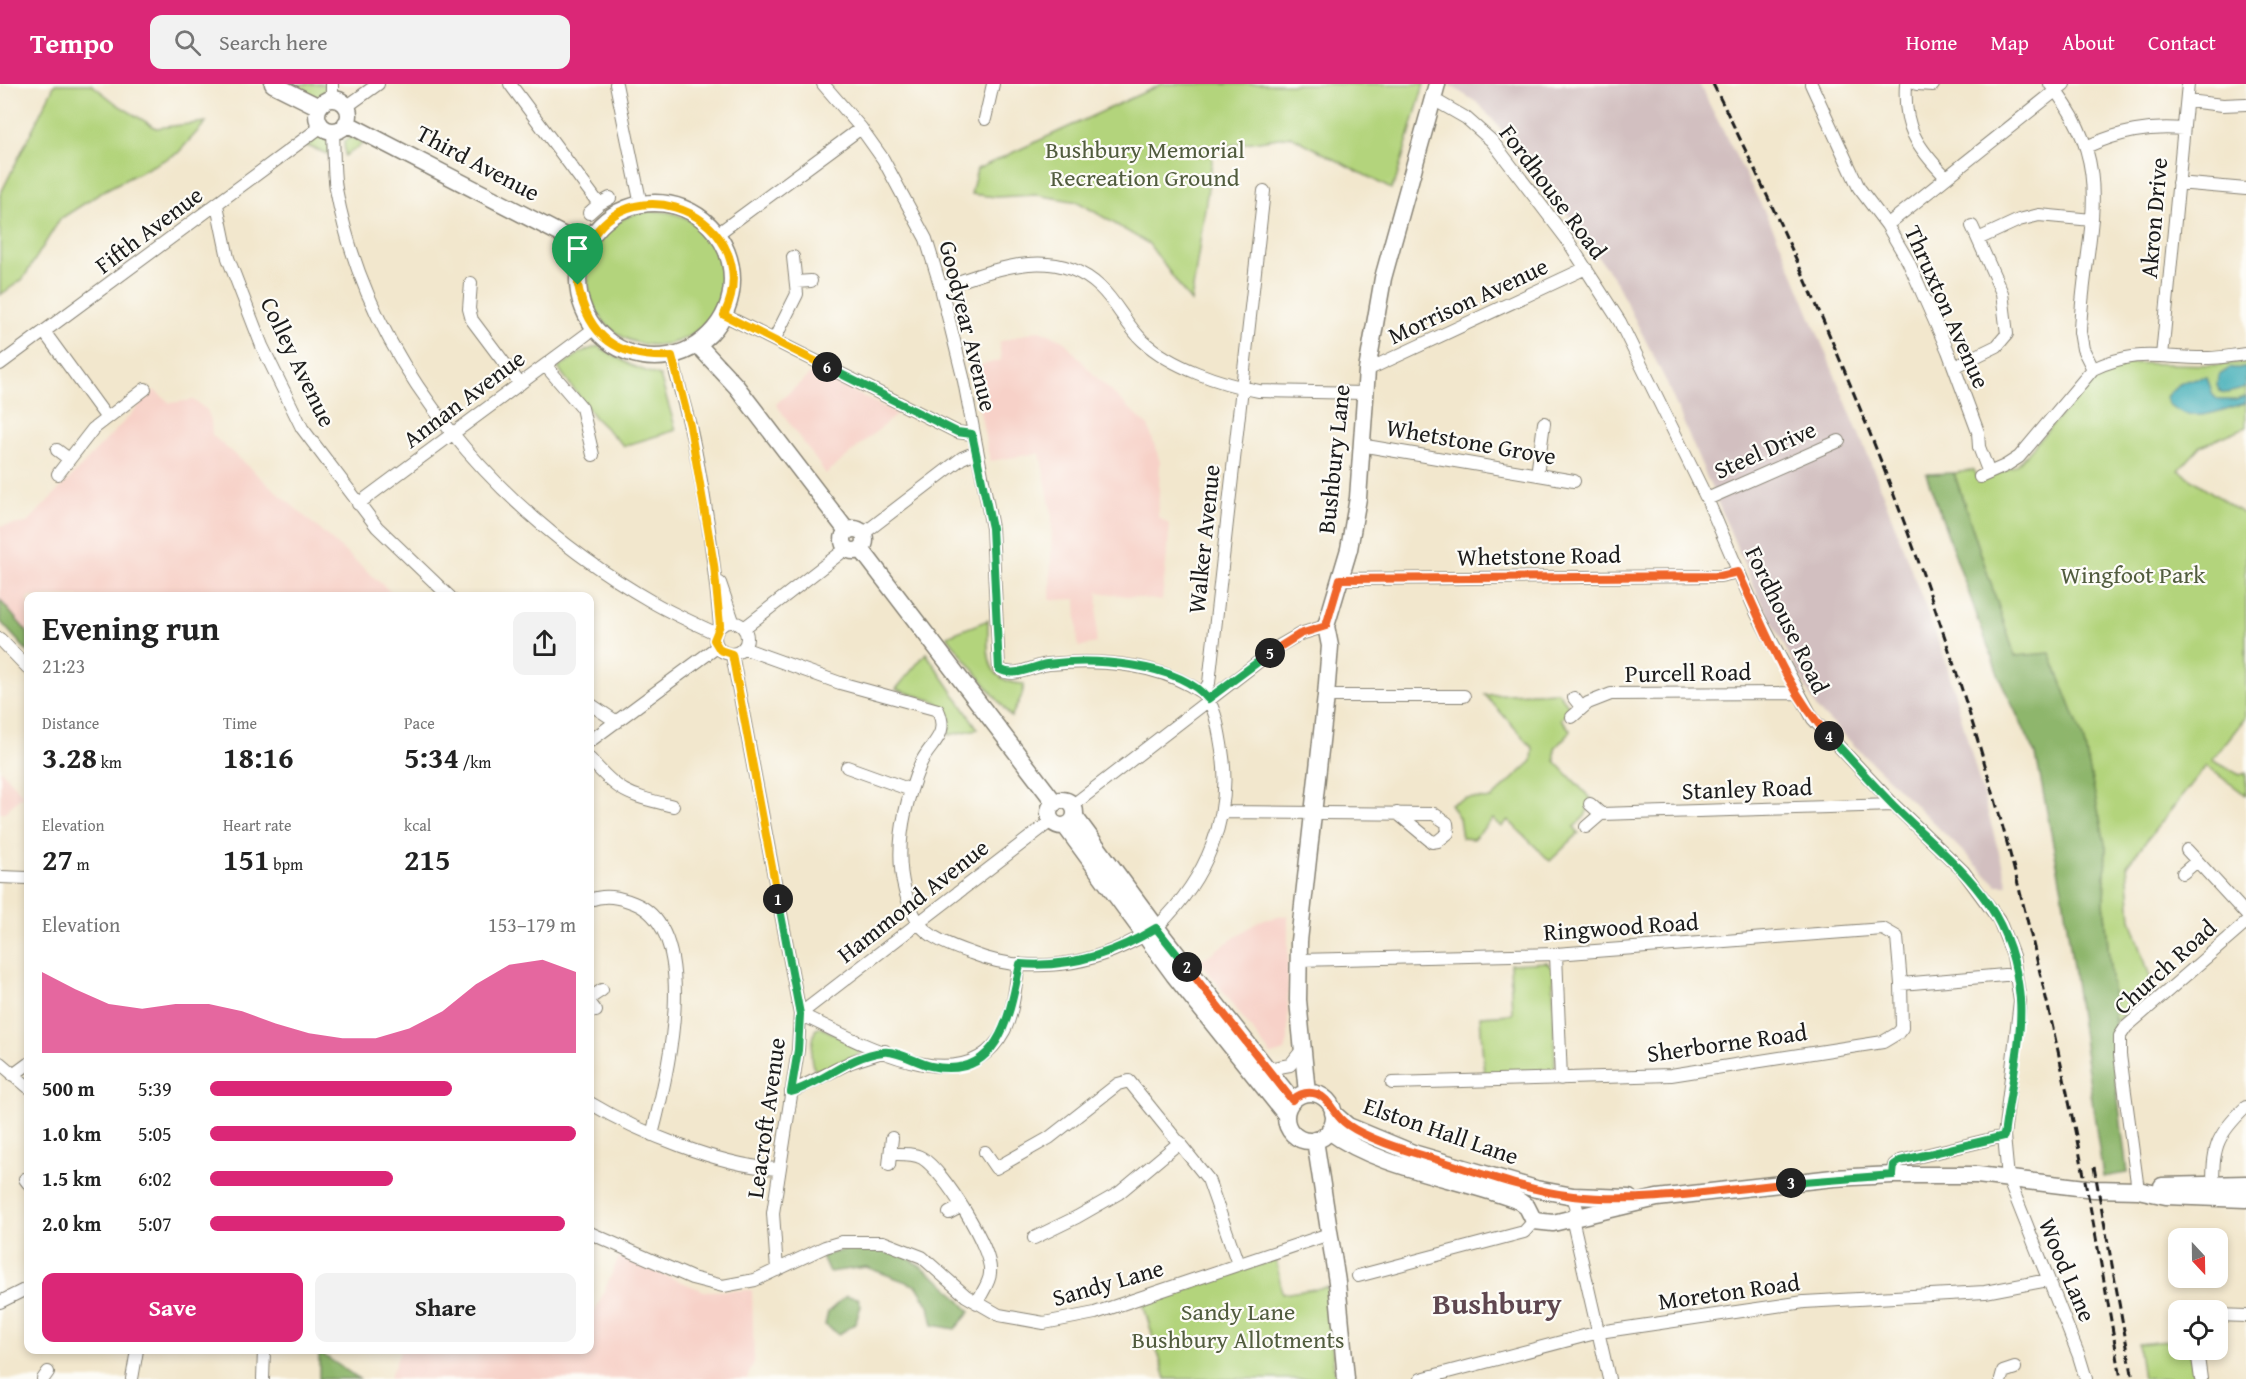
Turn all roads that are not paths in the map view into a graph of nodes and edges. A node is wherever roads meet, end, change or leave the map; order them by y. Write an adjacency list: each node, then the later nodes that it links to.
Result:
1 (273, 84): 16 (street, Third Avenue)
2 (378, 84): 16 (street, Fifth Avenue)
3 (510, 84): 27 (street)
4 (616, 84): 26 (street)
5 (823, 84): 18 (street, Goodyear Avenue)
6 (993, 84): 17 (street)
7 (1811, 84): 29 (street)
8 (1906, 84): 21 (street)
9 (1917, 84): 11 (street)
10 (2188, 84): 14 (street, Akron Drive)
11 (1933, 86)
12 (2057, 86): 20 (street); 21 (street, Thruxton Avenue)
13 (1435, 91): 35 (street, Fordhouse Road); 52 (street, Bushbury Lane)
14 (2187, 101): 15 (street); 19 (street, Akron Drive)
15 (2246, 104)
16 (333, 111): 25 (street, Fifth Avenue); 33 (street, Third Avenue); 60 (street)
17 (985, 119)
18 (861, 128): 31 (street); 39 (street, Goodyear Avenue)
19 (2183, 129): 20 (street); 22 (street, Akron Drive)
20 (2088, 146): 28 (street)
21 (1946, 177): 29 (street, Thruxton Avenue)
22 (2178, 183): 23 (street); 47 (street, Akron Drive)
23 (2246, 189)
24 (1264, 192): 54 (street, Walker Avenue)
25 (218, 205): 42 (street, Fifth Avenue); 73 (street, Colley Avenue)
26 (640, 205): 31 (street); 33 (street)
27 (589, 213)
28 (2092, 220): 32 (street); 51 (street)
29 (1887, 225): 50 (street, Thruxton Avenue)
30 (1972, 226): 32 (street)
31 (716, 235): 40 (street)
32 (1978, 239): 50 (street)
33 (586, 247): 41 (street)
34 (793, 257): 37 (street)
35 (1586, 268): 52 (street, Morrison Avenue); 72 (street, Fordhouse Road)
36 (811, 281): 37 (street)
37 (796, 282): 44 (street)
38 (471, 283): 53 (street)
39 (941, 288): 54 (street); 61 (street, Goodyear Avenue)
40 (724, 315): 43 (street); 44 (street)
41 (595, 328): 46 (street); 49 (street, Annan Avenue)
42 (45, 333): 48 (street, Fifth Avenue); 57 (street)
43 (704, 340): 46 (street); 74 (street)
44 (774, 340): 59 (street)
45 (2246, 354): 47 (street)
46 (672, 356): 75 (street)
47 (2162, 356): 51 (street)
48 (0, 364)
49 (545, 365): 53 (street, Annan Avenue); 66 (street)
50 (1954, 367): 51 (street, Thruxton Avenue)
51 (2093, 369)
52 (1367, 370): 56 (street, Bushbury Lane)
53 (520, 384): 60 (street, Annan Avenue)
54 (1242, 388): 56 (street); 88 (street, Walker Avenue)
55 (145, 389): 57 (street)
56 (1365, 393): 63 (street, Bushbury Lane)
57 (107, 418): 68 (street)
58 (1545, 423): 70 (street)
59 (957, 432): 61 (street); 67 (street)
60 (452, 434): 73 (street, Annan Avenue); 82 (street)
61 (972, 434): 65 (street, Goodyear Avenue)
62 (1839, 441): 72 (street, Steel Drive)
63 (1360, 445): 70 (street, Whetstone Grove); 77 (street, Bushbury Lane)
64 (57, 450): 68 (street)
65 (976, 452): 67 (street); 88 (street, Goodyear Avenue)
66 (593, 456)
67 (962, 458): 74 (street)
68 (69, 459): 69 (street)
69 (58, 474)
70 (1538, 475): 71 (street, Whetstone Grove)
71 (1574, 481)
72 (1707, 499): 76 (street, Fordhouse Road)
73 (358, 504): 78 (street, Colley Avenue)
74 (854, 541): 81 (street); 105 (street)
75 (714, 565): 79 (street); 82 (street)
76 (1738, 572): 77 (street, Whetstone Road); 87 (street, Fordhouse Road)
77 (1340, 579): 80 (street, Bushbury Lane)
78 (445, 592)
79 (733, 621): 81 (street); 82 (street)
80 (1326, 626): 88 (street, Hammond Avenue); 89 (street, Bushbury Lane)
81 (744, 628): 85 (street)
82 (717, 629): 84 (street)
83 (0, 639): 86 (street)
84 (717, 647): 85 (street); 93 (street)
85 (738, 651): 97 (street); 124 (street, Leacroft Avenue)
86 (24, 664)
87 (1797, 693): 92 (street, Purcell Road); 100 (street, Fordhouse Road)
88 (1205, 696): 101 (street); 105 (street, Hammond Avenue)
89 (1326, 696): 90 (street); 103 (street, Bushbury Lane)
90 (1464, 696)
91 (594, 707): 93 (street)
92 (1572, 717)
93 (617, 722): 94 (street)
94 (594, 738)
95 (594, 764): 99 (street)
96 (847, 767): 97 (street)
97 (911, 790): 115 (street)
98 (1590, 804): 104 (street)
99 (672, 806)
100 (1894, 806): 104 (street, Stanley Road); 120 (street, Fordhouse Road)
101 (1222, 812): 103 (street); 116 (street)
102 (1397, 813): 103 (street)
103 (1313, 814): 118 (street, Bushbury Lane)
104 (1600, 814): 106 (street)
105 (1066, 817): 115 (street, Hammond Avenue); 116 (street)
106 (1586, 827)
107 (2187, 850): 108 (street)
108 (2197, 861): 109 (street); 113 (street)
109 (2183, 873)
110 (0, 877): 111 (street)
111 (24, 878)
112 (594, 898): 139 (street)
113 (2246, 914)
114 (2246, 923): 150 (street, Church Road)
115 (919, 924): 119 (street); 124 (street, Hammond Avenue)
116 (1150, 932): 119 (street); 129 (street); 135 (street)
117 (1556, 954): 118 (street, Ringwood Road); 121 (street, Ringwood Road); 131 (street)
118 (1298, 960): 125 (street, Bushbury Lane)
119 (1020, 964): 126 (street)
120 (2016, 974): 121 (street); 141 (street, Fordhouse Road)
121 (1901, 984): 131 (street, Sherborne Road)
122 (602, 990): 123 (street)
123 (594, 995)
124 (800, 1014): 126 (street); 134 (street, Leacroft Avenue)
125 (1302, 1050): 129 (street); 135 (street, Bushbury Lane)
126 (885, 1052): 134 (street)
127 (0, 1063): 130 (street)
128 (24, 1067): 130 (street)
129 (1268, 1070): 135 (street)
130 (13, 1075): 133 (street)
131 (1561, 1078): 132 (street, Sherborne Road)
132 (1392, 1083)
133 (24, 1084)
134 (791, 1092): 145 (street, Leacroft Avenue)
135 (1295, 1102): 138 (street); 140 (street)
136 (594, 1105): 139 (street)
137 (2246, 1107): 151 (street)
138 (1333, 1113): 140 (street); 149 (street, Elston Hall Lane)
139 (652, 1135): 145 (street)
140 (1322, 1135): 157 (street, Elston Hall Lane); 159 (street)
141 (2004, 1136): 146 (street); 147 (street, Fordhouse Road)
142 (892, 1138): 155 (street)
143 (1180, 1142): 144 (street); 161 (street); 162 (street)
144 (985, 1152)
145 (779, 1169): 163 (street, Leacroft Avenue)
146 (1893, 1175): 147 (street, Elston Hall Lane); 153 (street, Elston Hall Lane)
147 (2008, 1178): 150 (street, Elston Hall Lane); 165 (street, Wood Lane)
148 (2246, 1184): 151 (street)
149 (1536, 1189): 152 (street, Elston Hall Lane); 157 (street, Elston Hall Lane)
150 (2138, 1190): 151 (street, Elston Hall Lane)
151 (2213, 1190): 154 (street)
152 (1573, 1196): 153 (street, Elston Hall Lane); 158 (street)
153 (1657, 1198): 158 (street, Elston Hall Lane)
154 (2246, 1199)
155 (962, 1206): 156 (street); 168 (street)
156 (949, 1214)
157 (1530, 1214): 158 (street, Elston Hall Lane); 164 (street, Elston Hall Lane)
158 (1572, 1218): 171 (street)
159 (1329, 1234): 162 (street, Sandy Lane); 178 (street)
160 (594, 1235): 163 (street, Sandy Lane)
161 (1034, 1238)
162 (1238, 1264): 168 (street, Sandy Lane)
163 (777, 1270): 168 (street, Sandy Lane)
164 (1358, 1276)
165 (2048, 1280): 171 (street, Moreton Road); 182 (street, Wood Lane)
166 (24, 1290): 167 (street)
167 (0, 1302)
168 (976, 1303)
169 (2228, 1315): 170 (street)
170 (2246, 1316)
171 (1599, 1332): 179 (street, Moreton Road); 180 (street)
172 (136, 1354): 176 (street)
173 (264, 1354): 177 (street)
174 (2198, 1360): 183 (street)
175 (2015, 1368): 181 (street)
176 (132, 1379)
177 (263, 1379)
178 (1346, 1379)
179 (1421, 1379)
180 (1609, 1379)
181 (2001, 1379)
182 (2086, 1379)
183 (2201, 1379)

